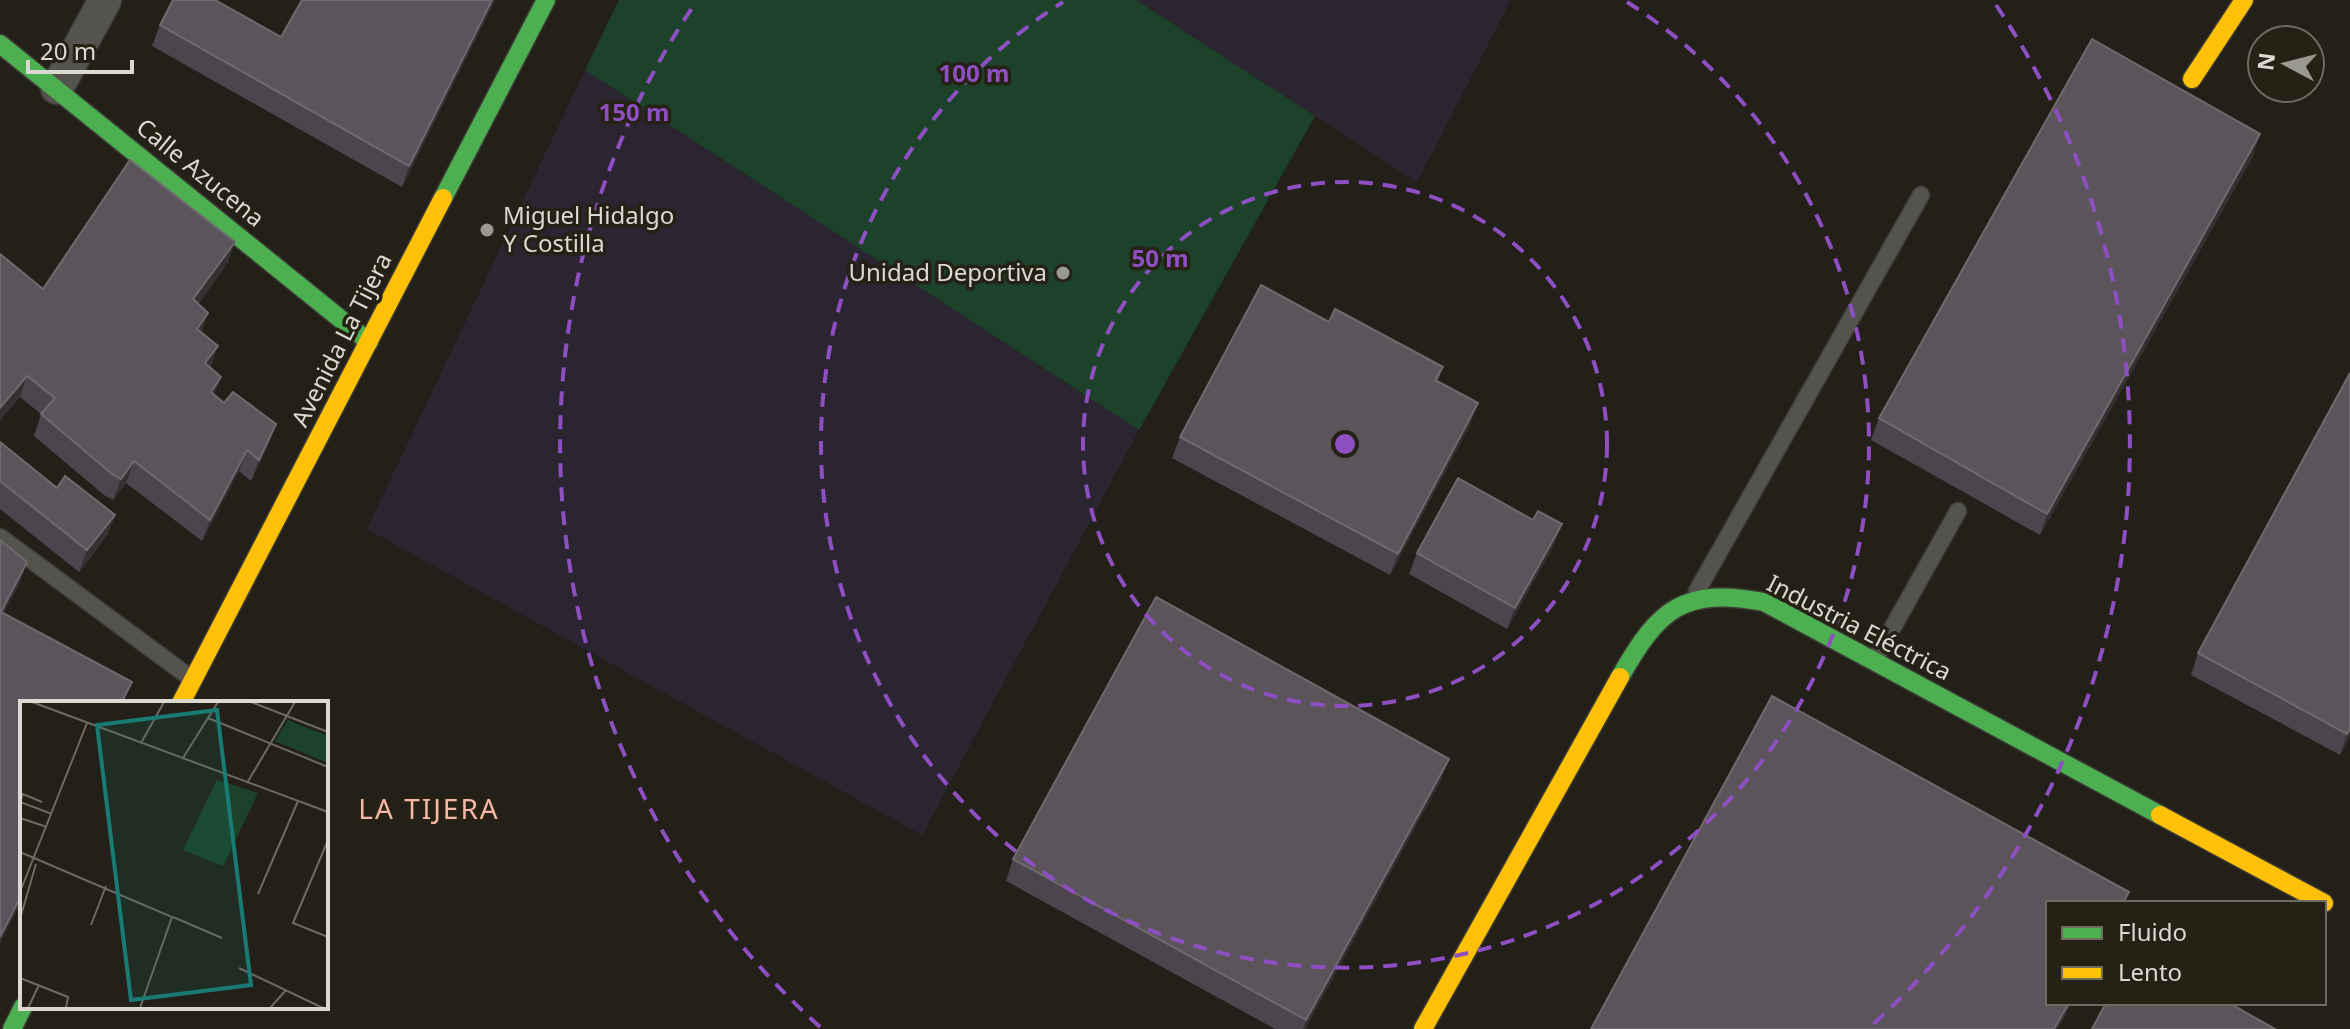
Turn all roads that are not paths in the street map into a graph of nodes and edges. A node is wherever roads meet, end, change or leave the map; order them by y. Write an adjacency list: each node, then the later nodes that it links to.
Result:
1 (105, 0): 6 (street)
2 (546, 0): 8 (street, Avenida La Tijera)
3 (2244, 0): 5 (street)
4 (0, 44): 6 (street, Calle Azucena)
5 (2192, 79)
6 (57, 88): 8 (street, Calle Azucena)
7 (1921, 195): 11 (lane)
8 (369, 342): 13 (street, Avenida La Tijera)
9 (1958, 511): 12 (lane)
10 (0, 537): 13 (lane)
11 (1695, 596): 12 (street, Industria Eléctrica); 18 (street)
12 (1874, 661): 15 (street, Industria Eléctrica)
13 (193, 680): 14 (street, Avenida La Tijera)
14 (182, 701)
15 (2321, 901)
16 (22, 1009): 17 (street)
17 (12, 1029)
18 (1423, 1029)

